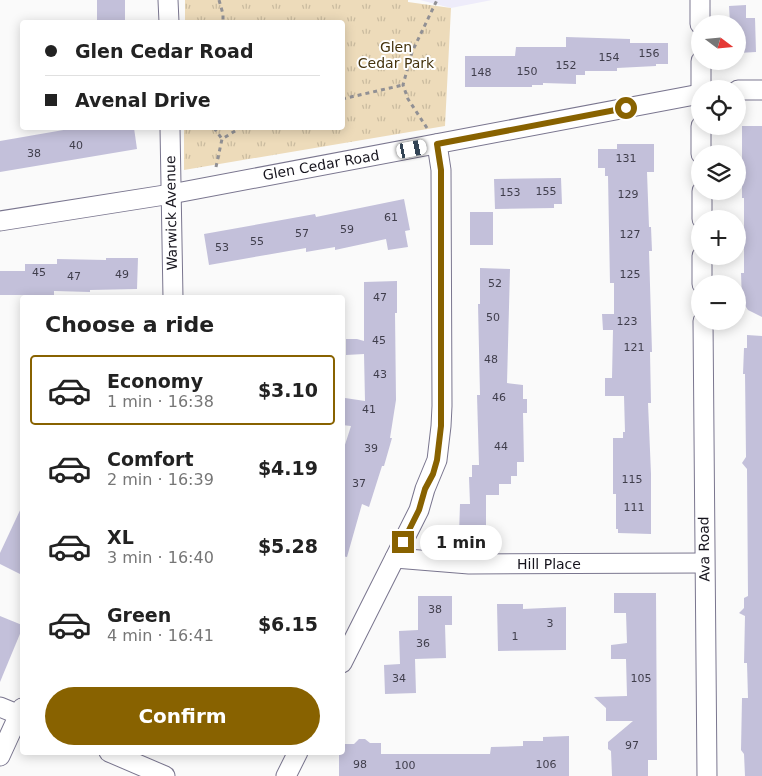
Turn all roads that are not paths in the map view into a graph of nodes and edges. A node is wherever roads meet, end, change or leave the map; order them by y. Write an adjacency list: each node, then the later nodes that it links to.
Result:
1 (168, 0): 4 (street)
2 (700, 0): 3 (street)
3 (700, 15)
4 (169, 20)
5 (746, 90): 6 (street)
6 (762, 90)
7 (691, 96): 9 (street, Glen Cedar Road)
8 (170, 130): 10 (street, Warwick Avenue)
9 (437, 144): 10 (street, Glen Cedar Road); 14 (street)
10 (171, 194): 11 (street, Glen Cedar Road); 12 (street, Warwick Avenue)
11 (0, 222)
12 (173, 295)
13 (702, 330): 15 (street, Ava Road)
14 (395, 558): 15 (street, Hill Place); 16 (street)
15 (704, 563): 25 (street, Ava Road)
16 (345, 657)
17 (0, 707): 18 (street)
18 (20, 713)
19 (20, 715): 22 (street)
20 (116, 755): 23 (street)
21 (296, 755): 24 (street)
22 (0, 756)
23 (165, 776)
24 (286, 776)
25 (707, 776)

